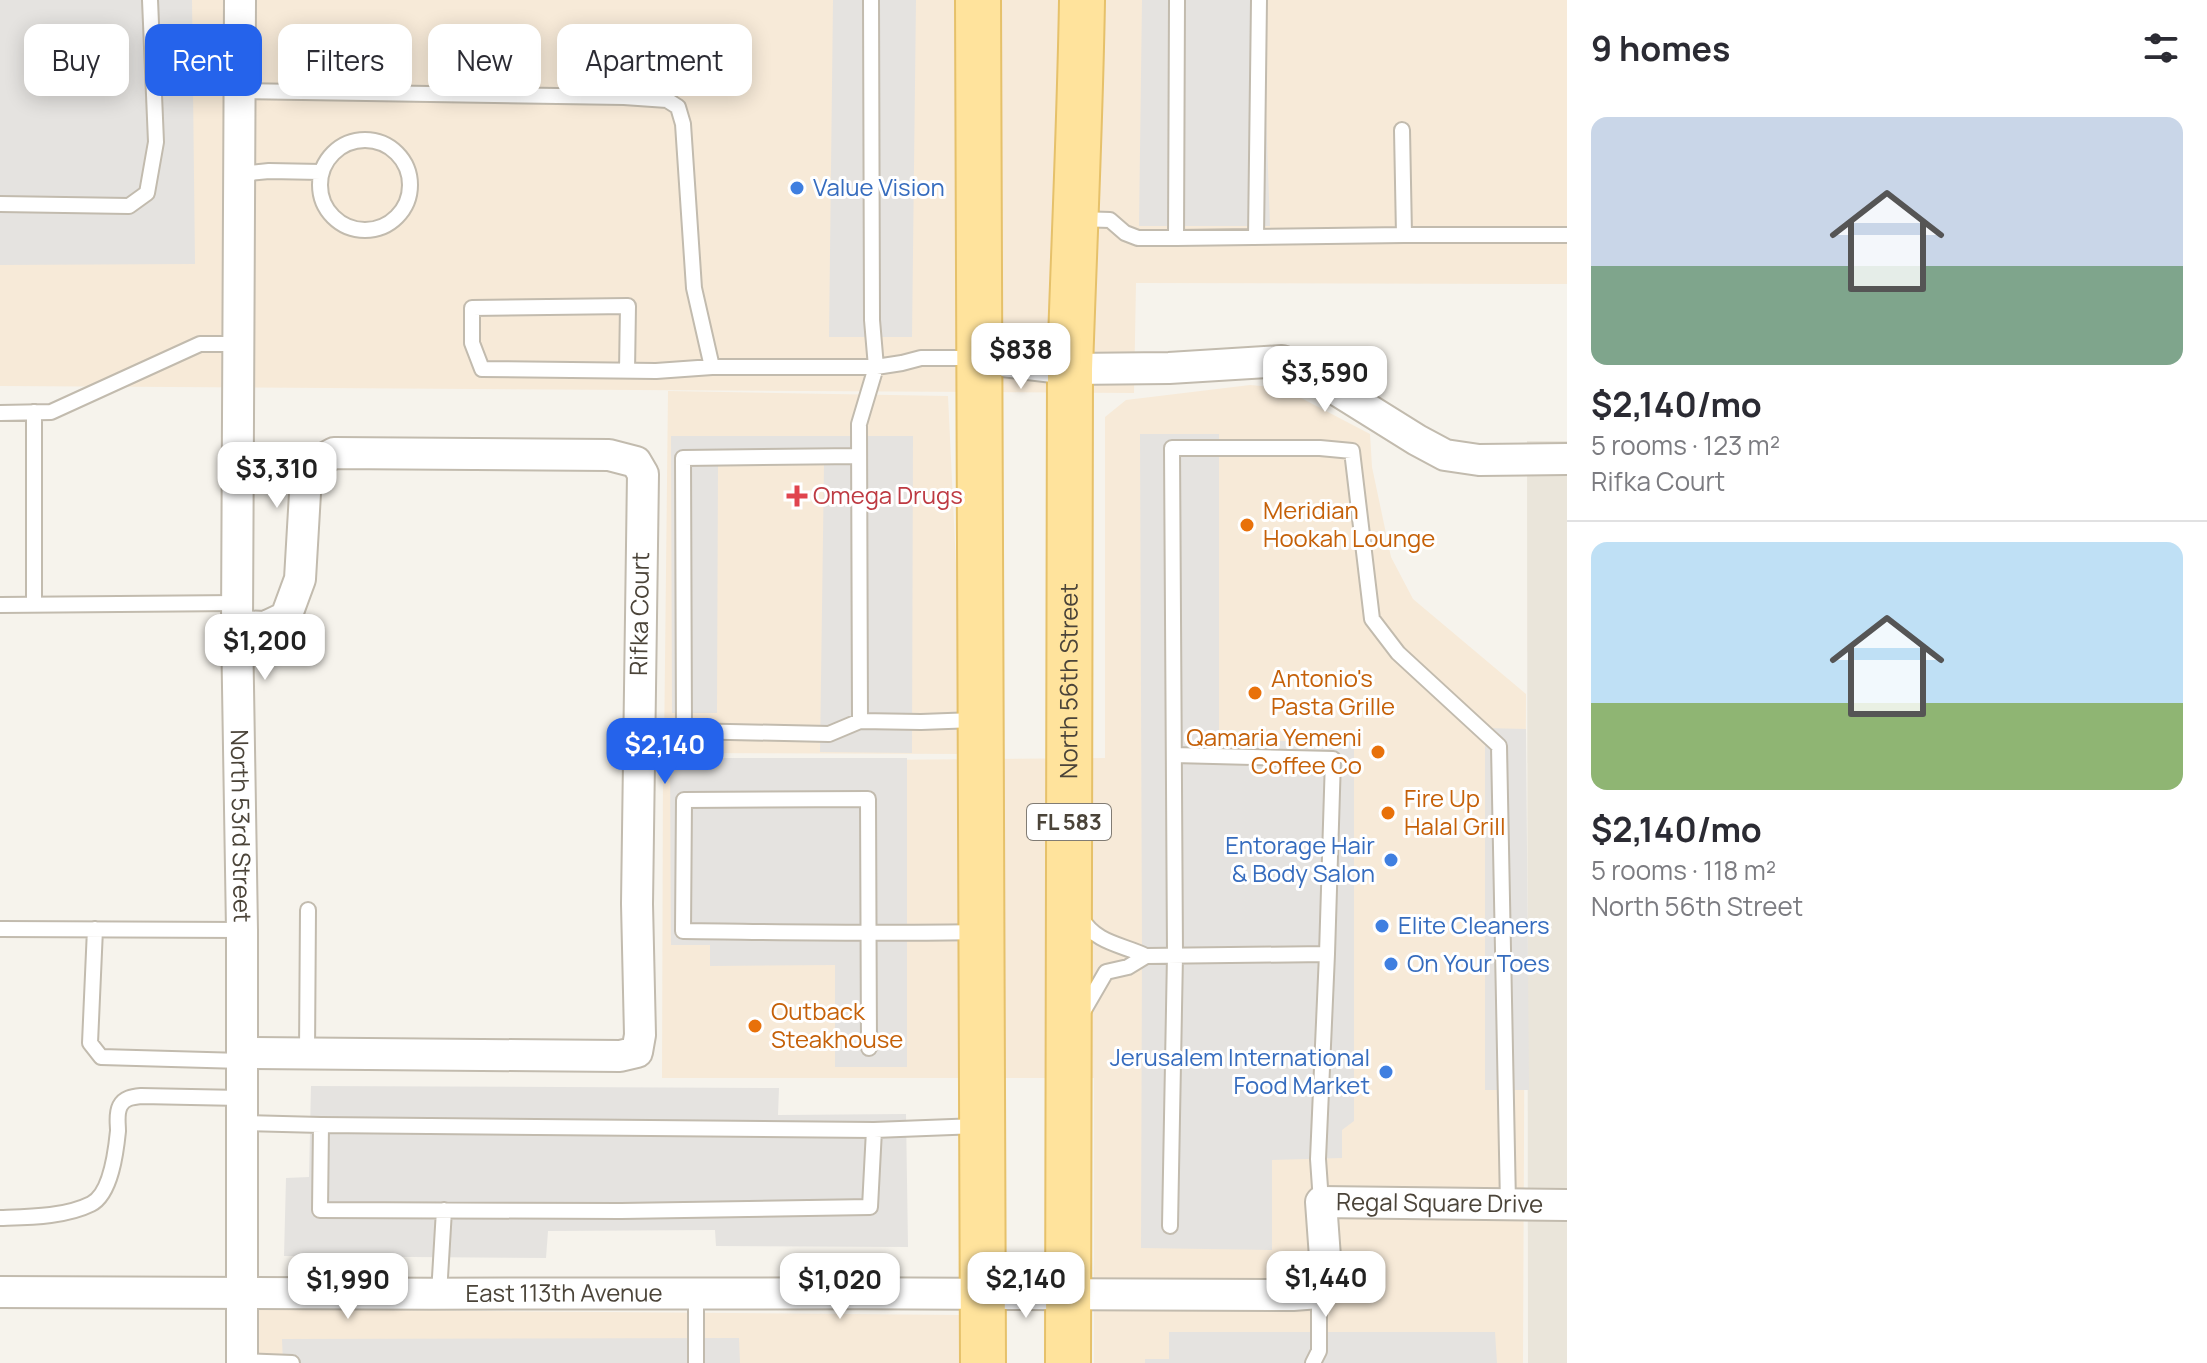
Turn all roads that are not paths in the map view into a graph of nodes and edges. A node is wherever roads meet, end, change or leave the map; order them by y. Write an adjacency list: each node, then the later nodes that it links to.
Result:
1 (150, 0): 14 (lane)
2 (240, 0): 8 (street, North 53rd Street)
3 (871, 0): 23 (lane)
4 (978, 0): 21 (main road)
5 (1082, 0): 15 (main road, North 56th Street / FL 583)
6 (1177, 0): 19 (lane)
7 (1259, 0): 18 (lane)
8 (240, 24)
9 (262, 91): 22 (lane)
10 (240, 96): 13 (street, North 53rd Street)
11 (1402, 130): 16 (lane)
12 (321, 172): 12 (lane); 13 (lane)
13 (240, 174): 20 (street, North 53rd Street)
14 (0, 204)
15 (1075, 219): 19 (lane); 24 (main road, North 56th Street / FL 583)
16 (1404, 235): 17 (lane); 18 (lane)
17 (1567, 235)
18 (1256, 237): 19 (lane)
19 (1176, 238)
20 (240, 344): 26 (lane); 32 (street, North 53rd Street)
21 (978, 358): 23 (lane); 24 (street); 33 (main road)
22 (712, 367): 23 (lane); 25 (lane)
23 (876, 367): 28 (lane)
24 (1070, 369): 29 (street); 36 (main road, North 56th Street / FL 583)
25 (627, 371): 25 (lane)
26 (34, 412): 27 (lane); 30 (lane)
27 (0, 413)
28 (859, 456): 34 (lane); 34 (lane)
29 (1567, 459)
30 (34, 604): 31 (lane); 32 (lane)
31 (0, 605)
32 (237, 615): 40 (street, North 53rd Street); 47 (street, Rifka Court)
33 (980, 720): 34 (lane); 41 (main road)
34 (860, 721)
35 (1174, 755): 43 (lane); 44 (lane); 55 (lane)
36 (1068, 897): 45 (lane); 49 (main road, North 56th Street / FL 583)
37 (308, 910): 47 (lane)
38 (0, 929): 39 (lane)
39 (95, 929): 40 (lane); 48 (lane)
40 (242, 930): 48 (street, North 53rd Street)
41 (981, 932): 42 (lane); 52 (main road)
42 (869, 933): 42 (lane); 46 (lane)
43 (1327, 954): 44 (lane); 54 (lane)
44 (1175, 955): 45 (lane); 59 (lane)
45 (1146, 956): 49 (lane)
46 (869, 1048)
47 (307, 1053): 48 (street, Rifka Court)
48 (242, 1057): 50 (street, North 53rd Street)
49 (1068, 1074): 61 (main road, North 56th Street / FL 583)
50 (241, 1110): 51 (lane); 58 (lane); 66 (street, North 53rd Street)
51 (321, 1125): 53 (lane); 57 (lane)
52 (982, 1126): 53 (lane); 65 (main road)
53 (874, 1130): 57 (lane)
54 (1321, 1202): 55 (street, Regal Square Drive); 62 (street, Regal Square Drive)
55 (1508, 1204): 56 (street, Regal Square Drive)
56 (1567, 1205)
57 (444, 1210): 63 (lane)
58 (0, 1218)
59 (1170, 1226)
60 (0, 1292): 66 (street, East 113th Avenue)
61 (1068, 1292): 62 (street); 65 (street, East 113th Avenue); 71 (main road, North 56th Street / FL 583)
62 (1319, 1293): 72 (lane)
63 (439, 1294): 64 (street, East 113th Avenue); 66 (street, East 113th Avenue)
64 (696, 1294): 65 (street, East 113th Avenue); 69 (lane)
65 (983, 1294): 70 (main road)
66 (243, 1295): 67 (street, North 53rd Street)
67 (242, 1362): 68 (lane)
68 (292, 1363)
69 (696, 1363)
70 (983, 1363)
71 (1068, 1363)
72 (1313, 1363)

